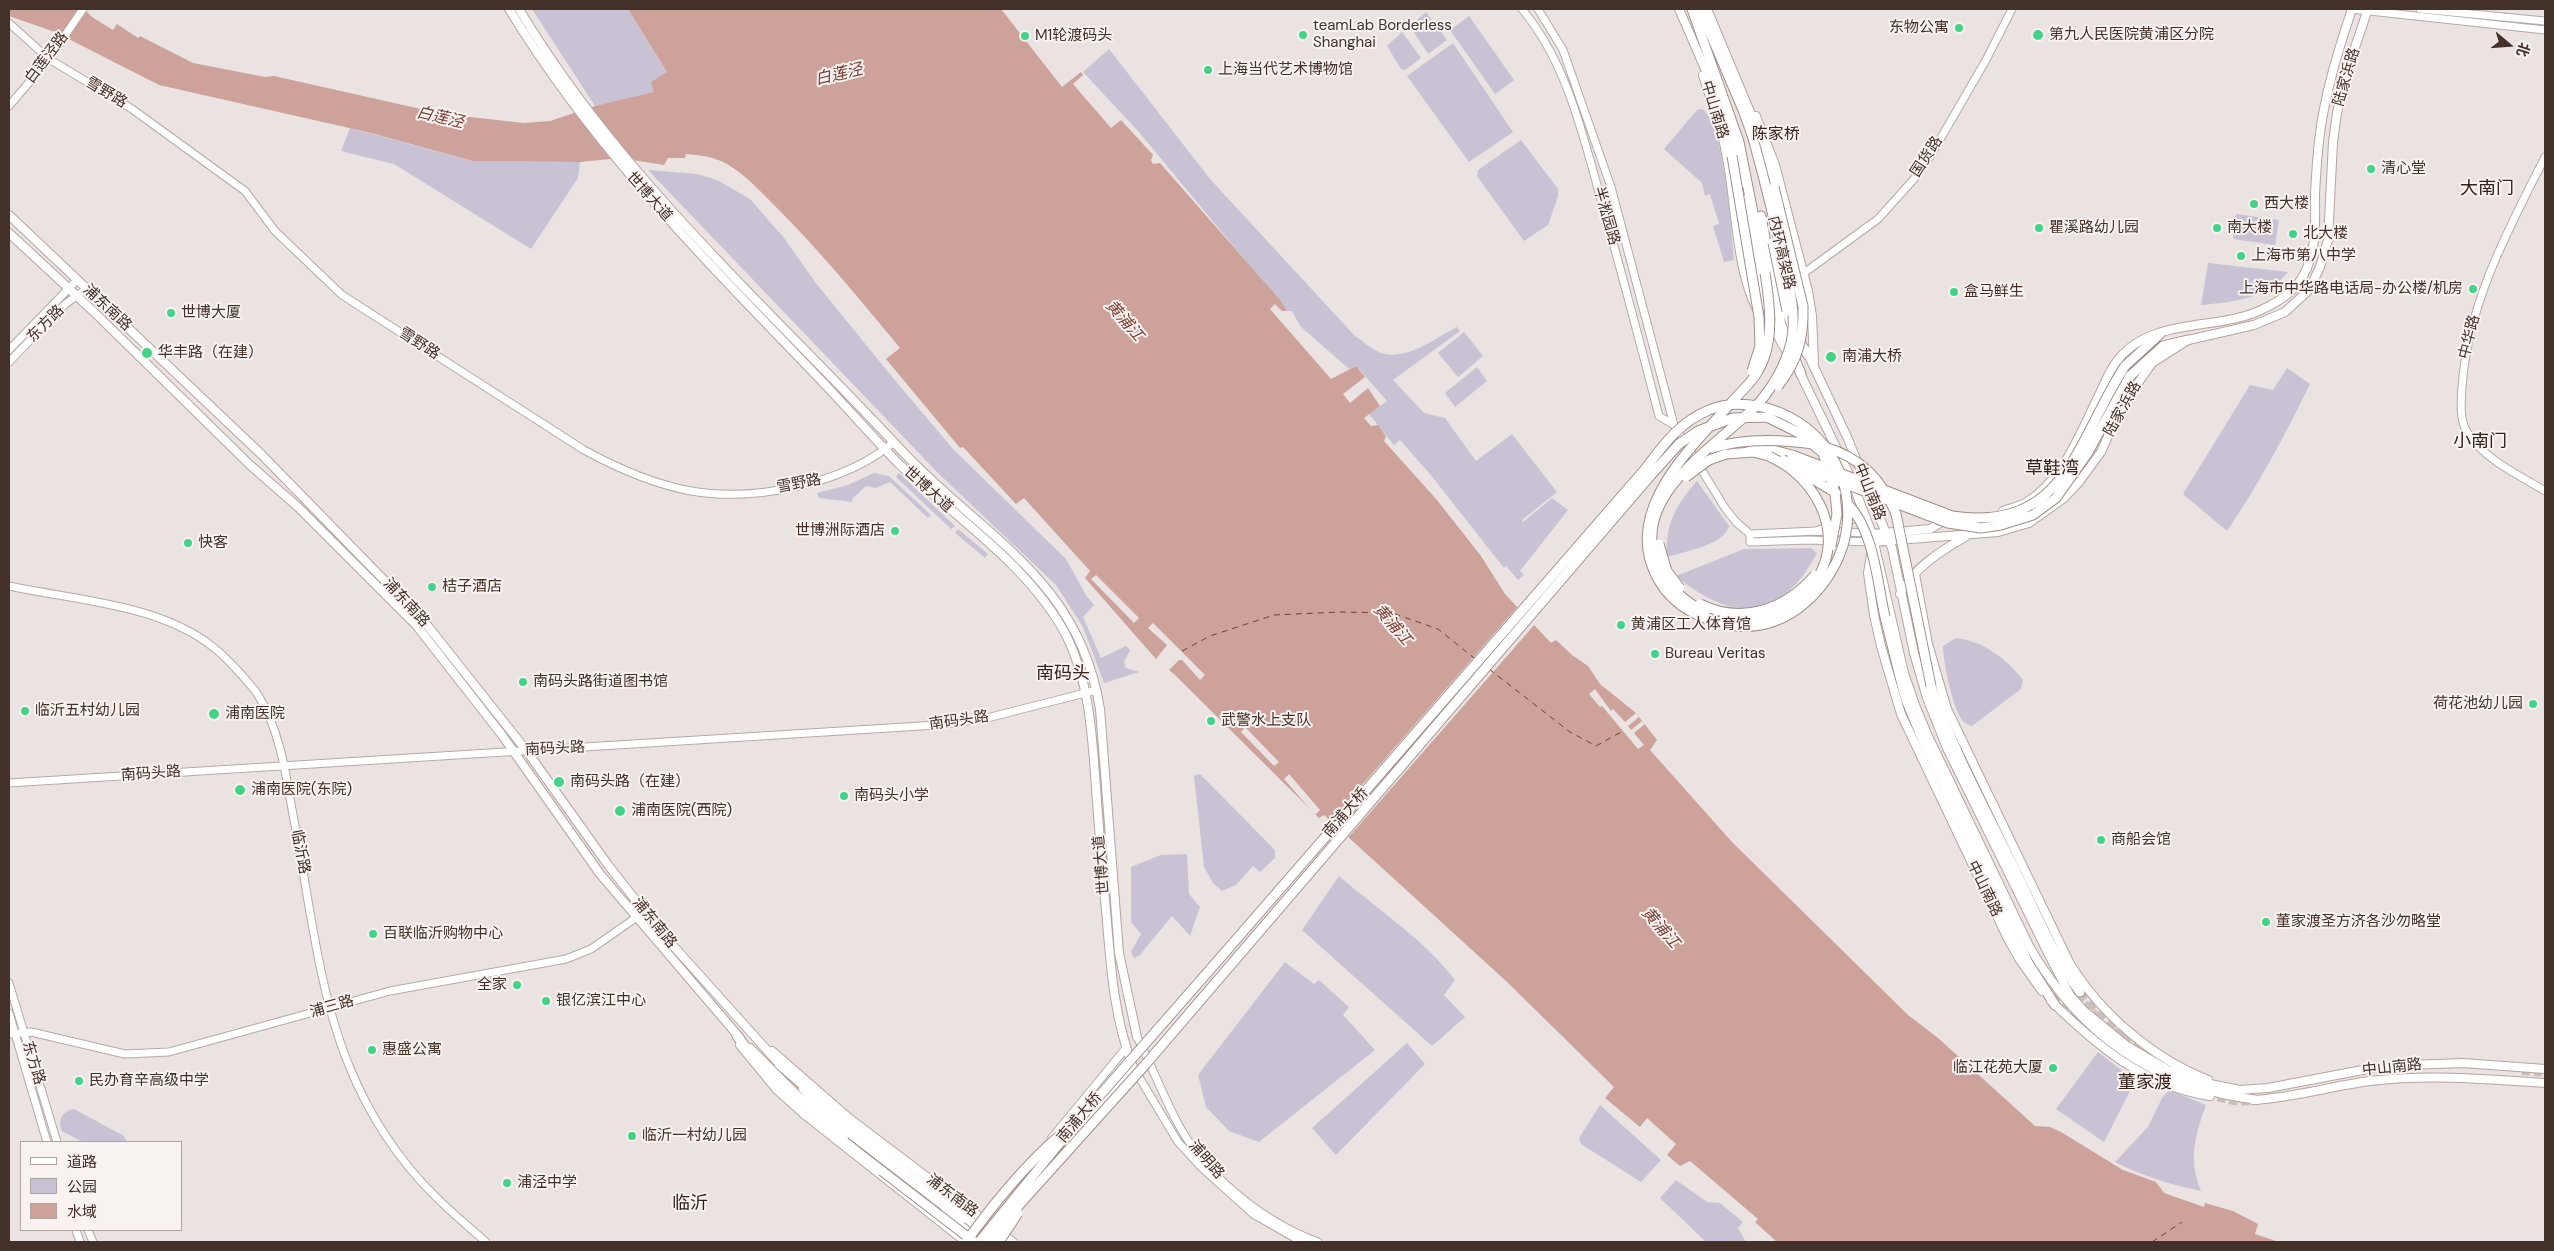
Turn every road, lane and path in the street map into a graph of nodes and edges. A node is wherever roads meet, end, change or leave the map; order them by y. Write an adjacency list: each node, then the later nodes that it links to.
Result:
1 (82, 9): 19 (street, 白莲泾路)
2 (509, 9): 17 (main road, 世博大道)
3 (519, 9): 17 (main road, 世博大道)
4 (1522, 9): 50 (street, 半淞园路)
5 (1538, 9): 50 (street, 半淞园路)
6 (1679, 9): 18 (main road, 中山南路)
7 (1692, 9): 25 (highway, 内环高架路)
8 (1700, 9): 24 (highway, 内环高架路)
9 (1707, 9): 20 (main road, 中山南路)
10 (2012, 9): 32 (street, 国货路)
11 (2351, 9): 13 (street); 40 (main road, 陆家浜路)
12 (2420, 9): 14 (street)
13 (2367, 10): 16 (street); 42 (main road, 陆家浜路)
14 (2545, 21)
15 (9, 23): 19 (street, 雪野路)
16 (2545, 30)
17 (535, 43): 29 (main road, 世博大道)
18 (1697, 50): 21 (main road, 中山南路); 39 (main road, 中山南路)
19 (49, 59): 22 (street, 白莲泾路); 53 (street, 雪野路)
20 (1736, 76): 23 (main road, 中山南路); 32 (main road, 中山南路)
21 (1714, 88): 34 (main road, 中山南路); 48 (highway, bridge)
22 (9, 106)
23 (1753, 119): 26 (main road); 44 (main road, 中山南路)
24 (1752, 135): 38 (highway, bridge); 49 (highway, 内环高架路, bridge)
25 (1740, 142): 31 (highway, 内环高架路); 38 (highway)
26 (1766, 154): 49 (highway, bridge)
27 (2545, 157): 58 (street, 中华路)
28 (9, 215): 33 (main road, 浦东南路)
29 (673, 219): 51 (main road, 世博大道); 53 (main road, 世博大道)
30 (9, 233): 35 (main road, 浦东南路)
31 (1765, 273): 48 (highway, 南浦大桥, bridge)
32 (1804, 273): 47 (main road, 中山南路)
33 (77, 280): 35 (street, 东方路); 36 (main road, 浦东南路)
34 (1760, 283): 39 (main road); 41 (main road, 中山南路)
35 (68, 289): 37 (main road, 浦东南路); 43 (street, 东方路)
36 (86, 289): 37 (street, 东方路); 72 (main road, 浦东南路)
37 (76, 297): 45 (street, 东方路); 73 (main road, 浦东南路)
38 (1783, 314): 44 (highway); 46 (highway)
39 (1764, 322): 41 (main road, 中山南路)
40 (2160, 334): 52 (highway, bridge); 61 (main road, 陆家浜路)
41 (1778, 338): 46 (main road, 中山南路)
42 (2188, 340): 54 (highway, bridge); 64 (main road, 陆家浜路)
43 (9, 350)
44 (1808, 355): 47 (main road, 中山南路)
45 (9, 362)
46 (1801, 374): 57 (main road, 中山南路)
47 (1817, 378): 61 (main road, 中山南路)
48 (1735, 399): 56 (highway, 南浦大桥, bridge)
49 (1758, 404): 55 (highway, 内环高架路, bridge)
50 (1674, 425): 62 (street, 半淞园路)
51 (894, 442): 53 (street, 雪野路); 70 (main road, 世博大道)
52 (1742, 442): 56 (highway, bridge); 80 (highway, bridge)
53 (885, 449): 71 (main road, 世博大道)
54 (1769, 456): 55 (highway, 南浦大桥, bridge); 79 (highway, bridge); 105 (highway, 南浦大桥, bridge)
55 (1686, 468)
56 (1673, 472): 102 (highway, 南浦大桥, bridge)
57 (1855, 490): 59 (main road); 63 (main road, 中山南路)
58 (2545, 491)
59 (1858, 517): 60 (main road); 63 (main road)
60 (1817, 530): 62 (street, 陆家浜路); 63 (street, 陆家浜路)
61 (1885, 533): 63 (main road, 陆家浜路); 66 (main road, 中山南路)
62 (1750, 534): 65 (street, 陆家浜路)
63 (1872, 534): 65 (main road, 中山南路)
64 (1967, 536): 66 (main road, 陆家浜路); 67 (main road)
65 (1873, 542): 66 (main road, 陆家浜路); 78 (main road, 中山南路); 86 (main road, 中山南路)
66 (1890, 542): 69 (main road, 中山南路)
67 (1915, 574): 69 (main road); 82 (main road, 中山南路)
68 (9, 586): 74 (street, 临沂路)
69 (1900, 594): 81 (main road, 中山南路)
70 (1097, 690): 71 (street, 南码头路); 94 (main road, 世博大道)
71 (1086, 692): 72 (street, 南码头路); 95 (main road, 世博大道)
72 (526, 750): 73 (street, 南码头路); 76 (main road, 浦东南路)
73 (512, 751): 74 (street, 南码头路); 77 (main road, 浦东南路)
74 (284, 765): 75 (street, 南码头路); 87 (street, 临沂路)
75 (9, 783)
76 (646, 913): 77 (street, 浦三路); 93 (main road, 浦东南路)
77 (637, 916): 87 (street, 浦三路); 89 (main road, 浦东南路)
78 (2020, 928): 85 (main road); 101 (main road, 中山南路)
79 (2017, 941): 85 (highway); 86 (highway)
80 (2055, 950): 82 (highway); 84 (highway)
81 (2057, 970): 84 (main road, 中山南路); 100 (main road, 中山南路)
82 (2081, 982): 100 (main road, 中山南路)
83 (9, 983): 91 (street, 东方路)
84 (2078, 994)
85 (2054, 995)
86 (2055, 1005): 101 (main road, 中山南路)
87 (330, 1007): 91 (street, 浦三路); 110 (street, 临沂路)
88 (9, 1013): 90 (street, 东方路)
89 (723, 1017): 92 (main road, 浦东南路); 109 (main road, 浦东南路)
90 (12, 1034): 91 (street, 浦三路); 103 (street, 东方路)
91 (24, 1034): 104 (street, 东方路)
92 (737, 1036): 108 (main road, 浦东南路); 111 (highway, bridge)
93 (753, 1036): 96 (main road, 浦东南路); 107 (main road, 浦东南路)
94 (1137, 1038): 116 (street, 浦明路)
95 (1126, 1048): 97 (main road, 世博大道); 106 (street)
96 (779, 1064): 108 (main road, 浦东南路); 113 (highway, bridge)
97 (1133, 1067): 106 (street); 115 (street, 浦明路)
98 (2545, 1069): 100 (main road, 中山南路)
99 (2545, 1083): 101 (main road, 中山南路)
100 (2240, 1090)
101 (2258, 1100)
102 (1080, 1118): 109 (highway, bridge); 111 (highway, 南浦大桥, bridge)
103 (47, 1141)
104 (57, 1141)
105 (1037, 1186): 112 (highway, 南浦大桥, bridge); 113 (highway, bridge)
106 (1022, 1194): 107 (street)
107 (993, 1227): 114 (main road, 浦东南路)
108 (969, 1229): 109 (main road); 111 (main road, 浦东南路); 112 (main road, 浦东南路)
109 (963, 1241)
110 (486, 1242)
111 (979, 1242)
112 (991, 1242)
113 (998, 1242)
114 (1013, 1242)
115 (1302, 1242)
116 (1318, 1242)

